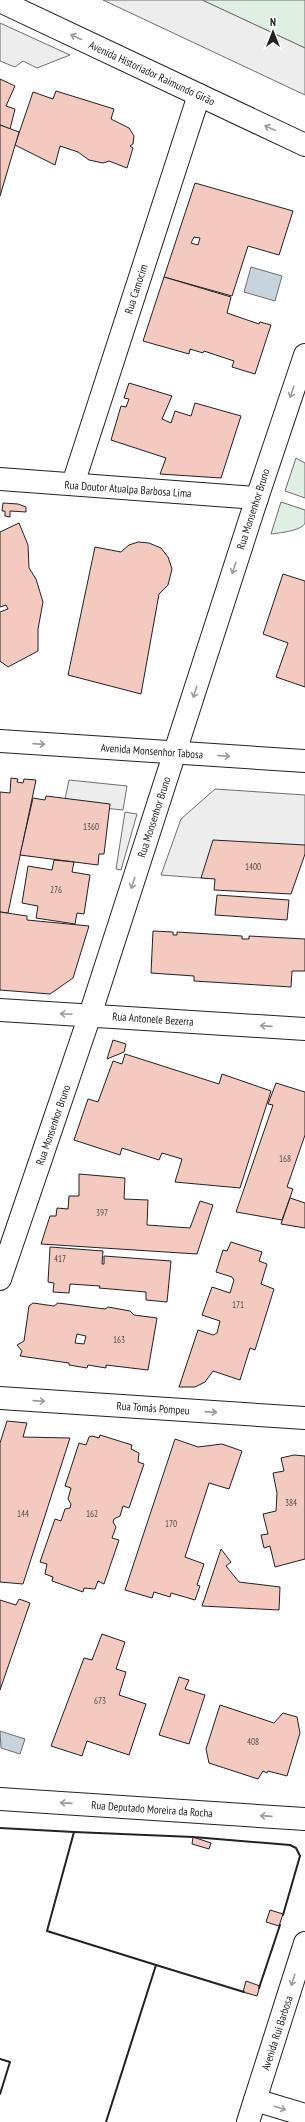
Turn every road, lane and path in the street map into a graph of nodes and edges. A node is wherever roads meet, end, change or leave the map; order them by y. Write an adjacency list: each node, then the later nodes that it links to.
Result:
1 (0, 1): 2 (street, Avenida Historiador Raimundo Girão, one-way to 1)
2 (199, 95): 3 (street, Avenida Historiador Raimundo Girão, one-way to 2); 6 (street, Rua Camocim)
3 (305, 145)
4 (305, 355): 7 (street, Rua Monsenhor Bruno, one-way to 7)
5 (0, 479): 6 (street, Rua Doutor Atualpa Barbosa Lima)
6 (73, 484): 7 (street, Rua Doutor Atualpa Barbosa Lima)
7 (257, 498): 9 (street, Rua Monsenhor Bruno, one-way to 9)
8 (0, 741): 9 (street, Avenida Monsenhor Tabosa, one-way to 9)
9 (175, 753): 10 (street, Avenida Monsenhor Tabosa, one-way to 10); 12 (street, Rua Monsenhor Bruno, one-way to 12)
10 (305, 761)
11 (0, 1010): 12 (street, Rua Antonele Bezerra, one-way to 11)
12 (90, 1015): 13 (street, Rua Antonele Bezerra, one-way to 12); 14 (street, Rua Monsenhor Bruno)
13 (305, 1029)
14 (0, 1279)
15 (0, 1398): 16 (street, Rua Tomás Pompeu, one-way to 16)
16 (305, 1418)
17 (0, 1799): 18 (street, Rua Deputado Moreira da Rocha, one-way to 17)
18 (305, 1818)
19 (305, 1943): 20 (street, Avenida Rui Barbosa, one-way to 20)
20 (255, 2100): 21 (street, one-way to 21); 22 (street, Avenida Rui Barbosa)
21 (305, 2115)
22 (248, 2122)

